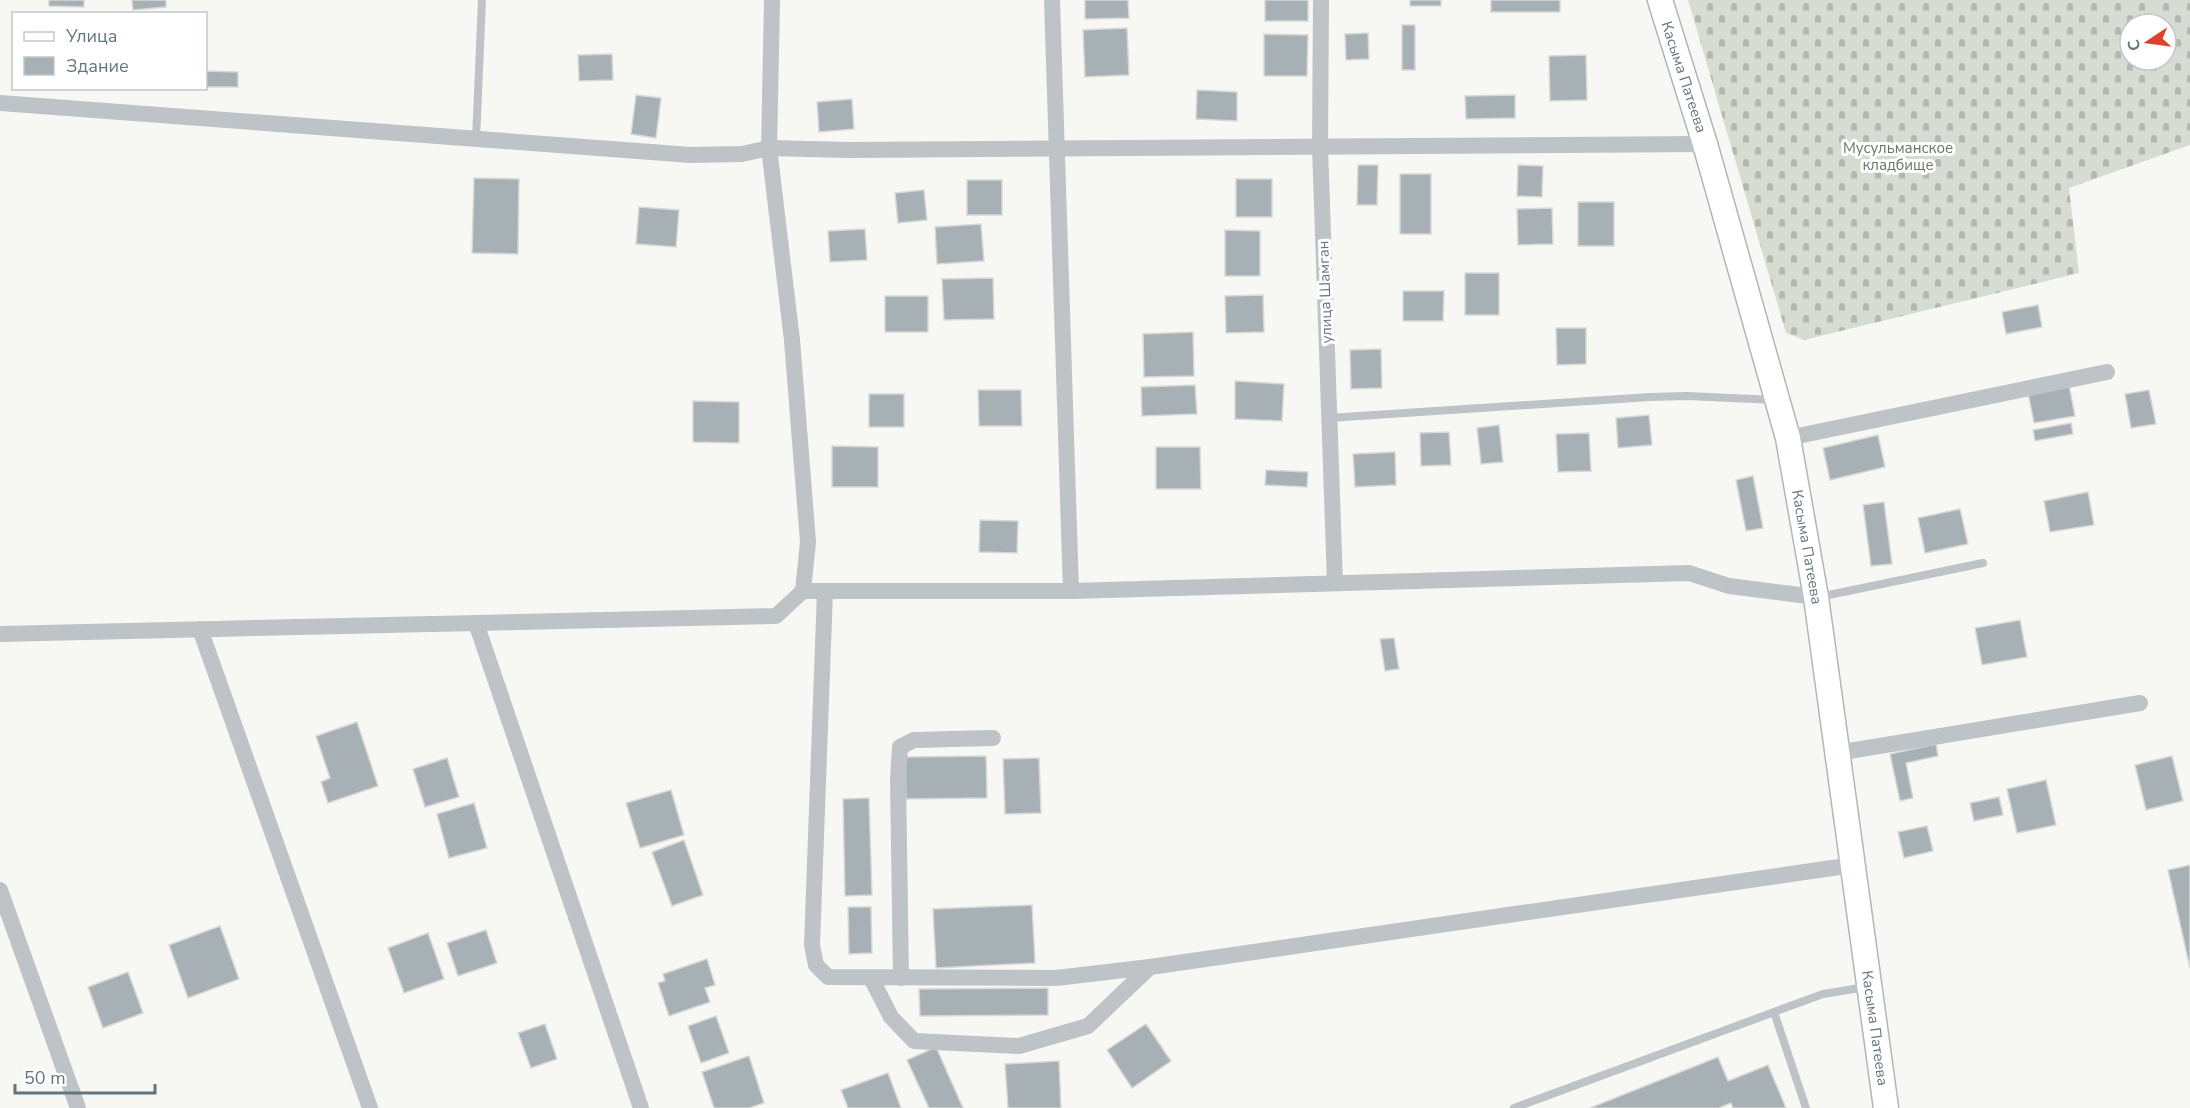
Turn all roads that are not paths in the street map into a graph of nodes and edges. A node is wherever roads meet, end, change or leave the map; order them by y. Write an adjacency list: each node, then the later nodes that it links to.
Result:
1 (482, 0): 7 (lane)
2 (772, 0): 11 (street)
3 (1052, 0): 9 (street)
4 (1321, 0): 10 (street, улица Шамган)
5 (1660, 0): 8 (main road, Касыма Патеева)
6 (0, 103): 7 (street)
7 (476, 139): 11 (street)
8 (1705, 144): 10 (street); 13 (main road, Касыма Патеева)
9 (1056, 147): 10 (street); 11 (street); 20 (street)
10 (1320, 147): 14 (street, улица Шамган)
11 (769, 148): 18 (street)
12 (2107, 372): 15 (street)
13 (1777, 400): 14 (lane); 15 (main road, Касыма Патеева)
14 (1329, 418): 17 (street, улица Шамган)
15 (1788, 438): 21 (main road, Касыма Патеева)
16 (1983, 563): 21 (lane)
17 (1335, 583): 20 (street); 21 (street)
18 (803, 591): 19 (street); 22 (street)
19 (825, 591): 20 (street); 31 (street)
20 (1071, 591)
21 (1816, 597): 27 (main road, Касыма Патеева)
22 (476, 623): 23 (street); 37 (street)
23 (200, 629): 24 (street); 36 (street)
24 (0, 634)
25 (2140, 703): 27 (street)
26 (993, 738): 32 (street)
27 (1837, 753): 28 (main road, Касыма Патеева)
28 (1853, 865): 30 (street); 33 (main road, Касыма Патеева)
29 (0, 890): 35 (street)
30 (1150, 968): 31 (street); 32 (street)
31 (871, 978): 32 (street)
32 (901, 978)
33 (1870, 987): 34 (lane); 40 (main road, Касыма Патеева)
34 (1774, 1012): 38 (lane); 39 (lane)
35 (78, 1108)
36 (370, 1108)
37 (641, 1108)
38 (1514, 1108)
39 (1806, 1108)
40 (1886, 1108)

